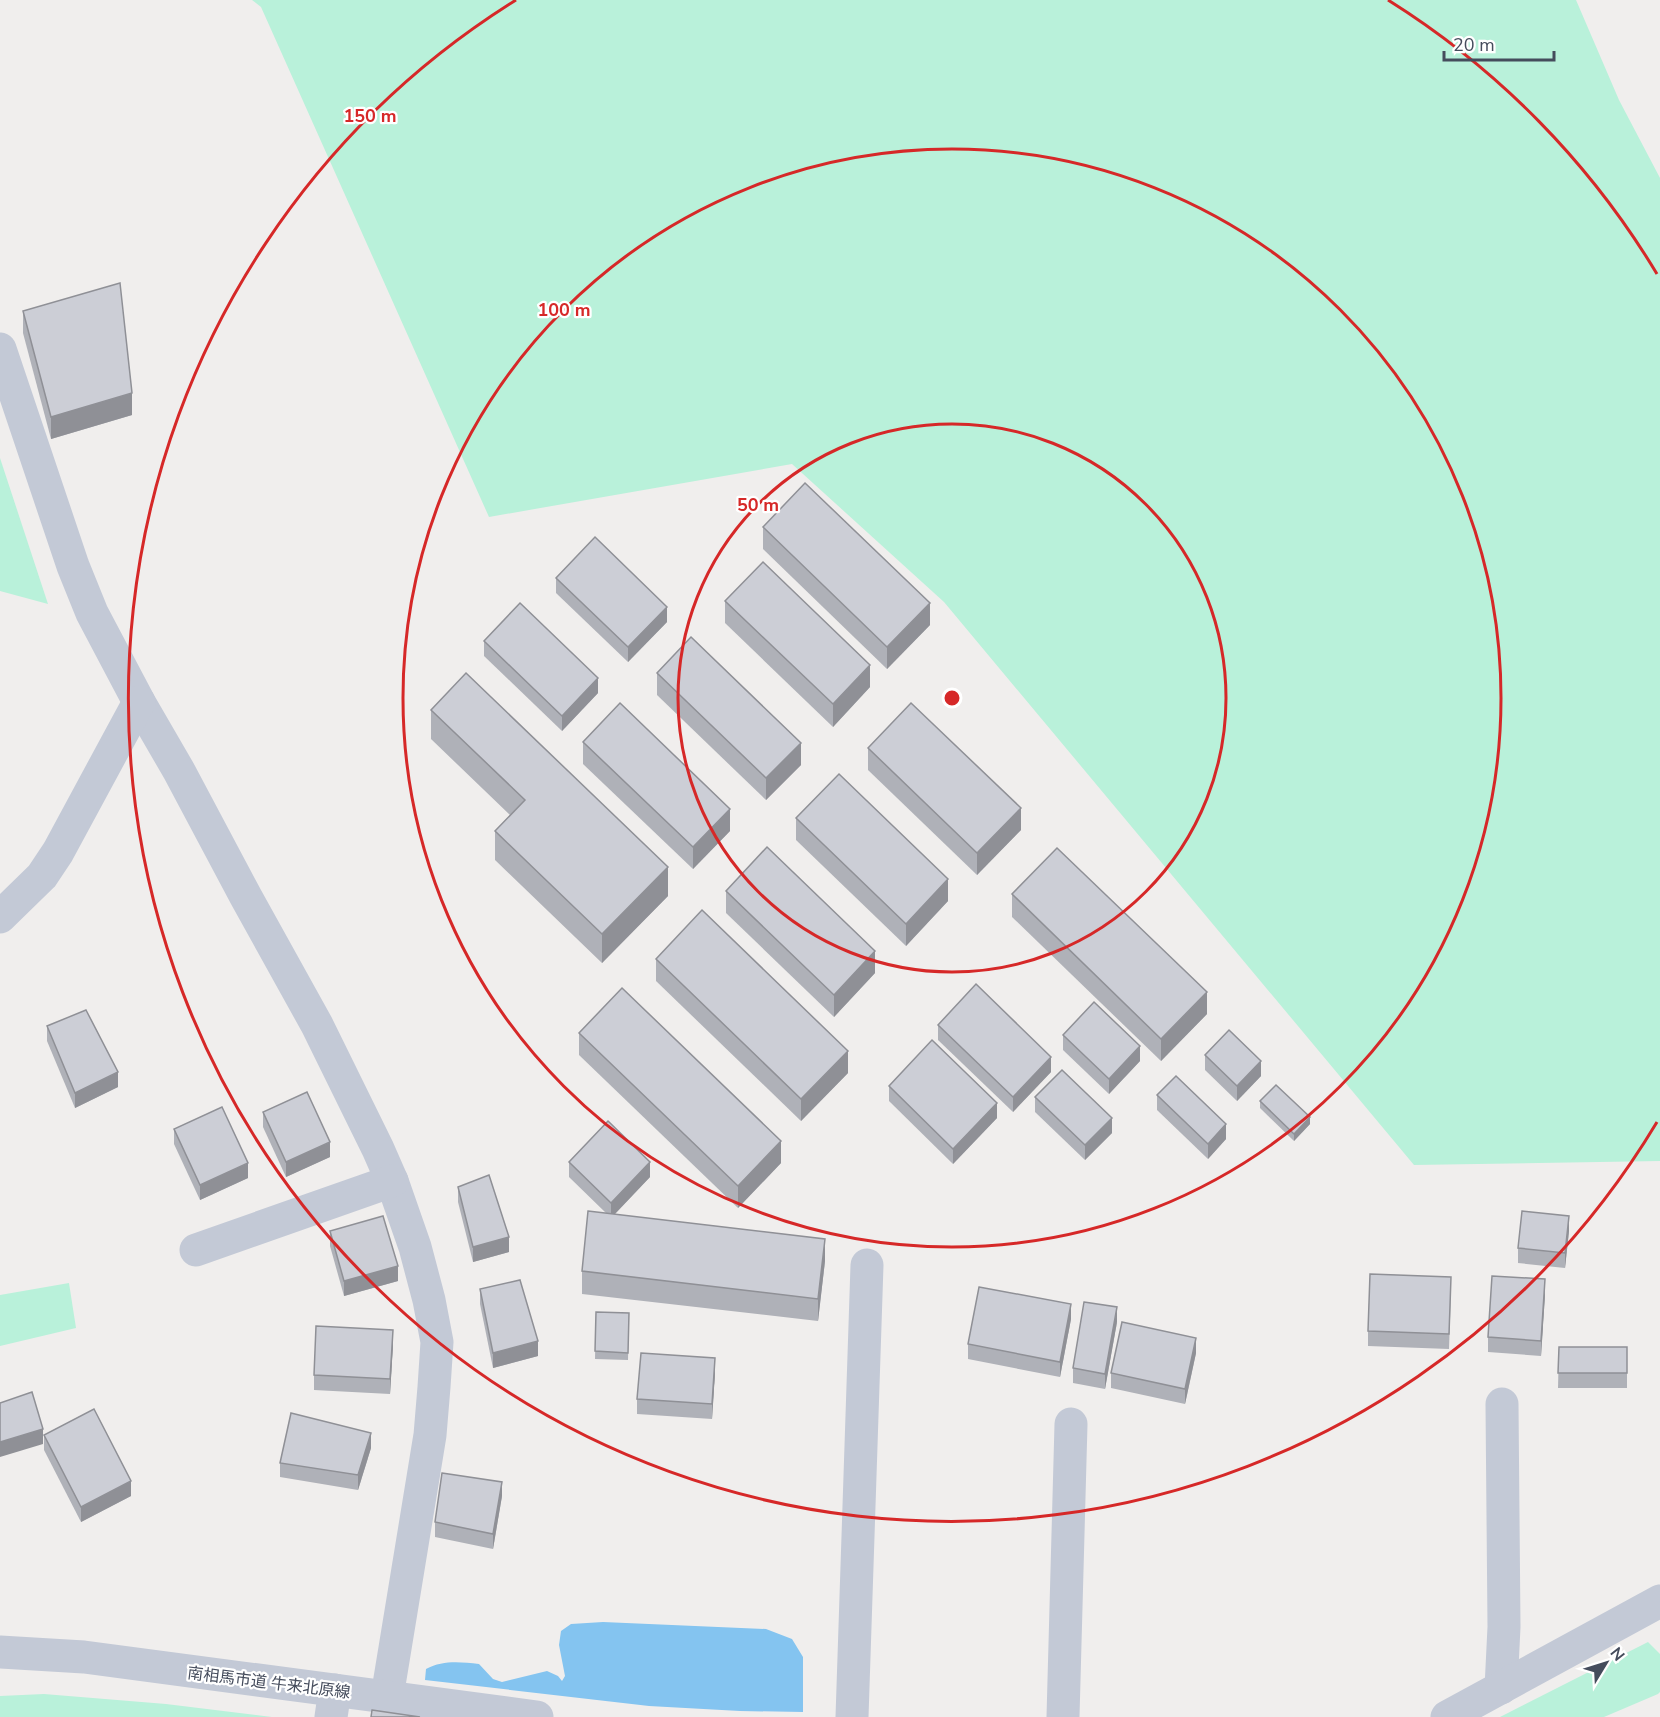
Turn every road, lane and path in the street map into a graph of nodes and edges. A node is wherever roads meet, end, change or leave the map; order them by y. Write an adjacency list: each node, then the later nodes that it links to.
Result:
1 (0, 349): 2 (street)
2 (139, 702): 3 (street); 4 (street)
3 (0, 917)
4 (392, 1181): 5 (street); 12 (street)
5 (196, 1250)
6 (867, 1264): 15 (street)
7 (1502, 1404): 11 (street)
8 (1071, 1424): 16 (street)
9 (1660, 1601): 11 (street)
10 (0, 1652): 13 (street, 南相馬市道 牛来北原線)
11 (1500, 1688): 17 (street)
12 (387, 1697): 13 (street, 南相馬市道 牛来北原線); 14 (street, 南相馬市道 牛来北原線)
13 (333, 1704)
14 (537, 1717)
15 (852, 1717)
16 (1063, 1717)
17 (1447, 1717)

